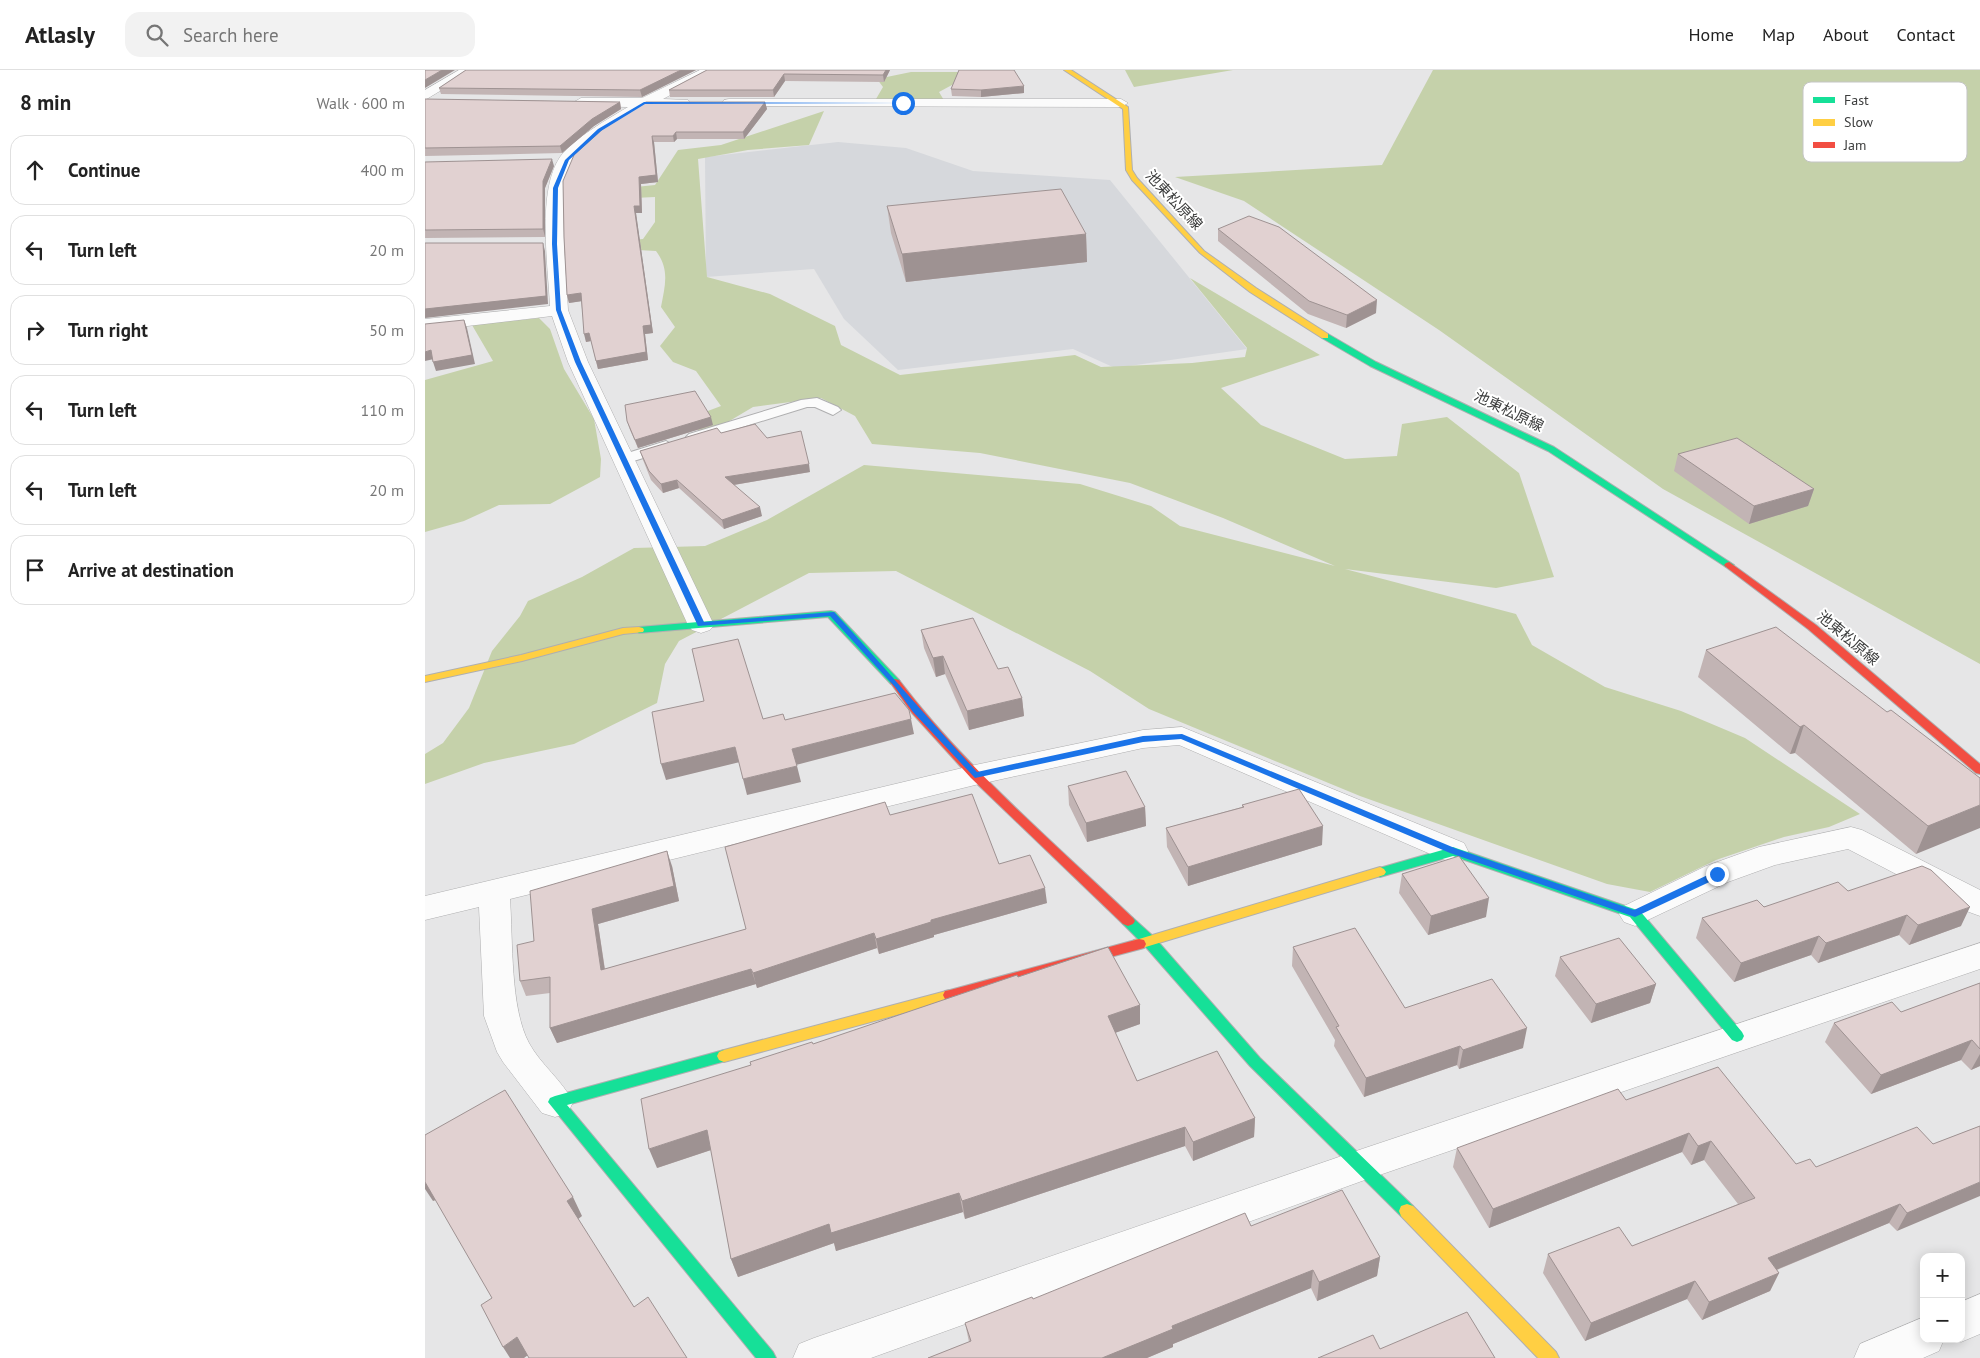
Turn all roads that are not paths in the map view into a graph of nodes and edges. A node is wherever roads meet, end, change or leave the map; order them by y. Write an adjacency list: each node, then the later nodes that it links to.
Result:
1 (469, 70): 4 (street)
2 (710, 70): 7 (street)
3 (1067, 70): 10 (street)
4 (425, 98): 5 (street)
5 (445, 100)
6 (565, 102): 7 (street)
7 (644, 103): 8 (street); 12 (street)
8 (694, 103)
9 (714, 103): 10 (street)
10 (1121, 104): 21 (street, 池東松原線)
11 (548, 160): 12 (street)
12 (567, 160): 14 (street)
13 (535, 244): 14 (street)
14 (555, 244): 15 (street)
15 (559, 310): 16 (street); 18 (street)
16 (425, 326)
17 (833, 410): 18 (lane)
18 (624, 458): 19 (street)
19 (701, 625): 20 (street); 22 (street)
20 (425, 679)
21 (1980, 770)
22 (975, 775): 23 (street); 24 (street); 28 (street)
23 (1453, 851): 27 (street); 28 (street)
24 (493, 893): 26 (street); 31 (street)
25 (1980, 904): 27 (street)
26 (425, 908)
27 (1635, 914): 30 (street)
28 (1149, 941): 31 (street); 32 (street)
29 (1980, 956): 30 (street)
30 (1737, 1036): 32 (street)
31 (555, 1102): 36 (street)
32 (1362, 1165): 37 (street); 38 (street)
33 (1980, 1314): 34 (street)
34 (1965, 1320)
35 (1920, 1340): 39 (street)
36 (767, 1358)
37 (814, 1358)
38 (1550, 1358)
39 (1875, 1358)

